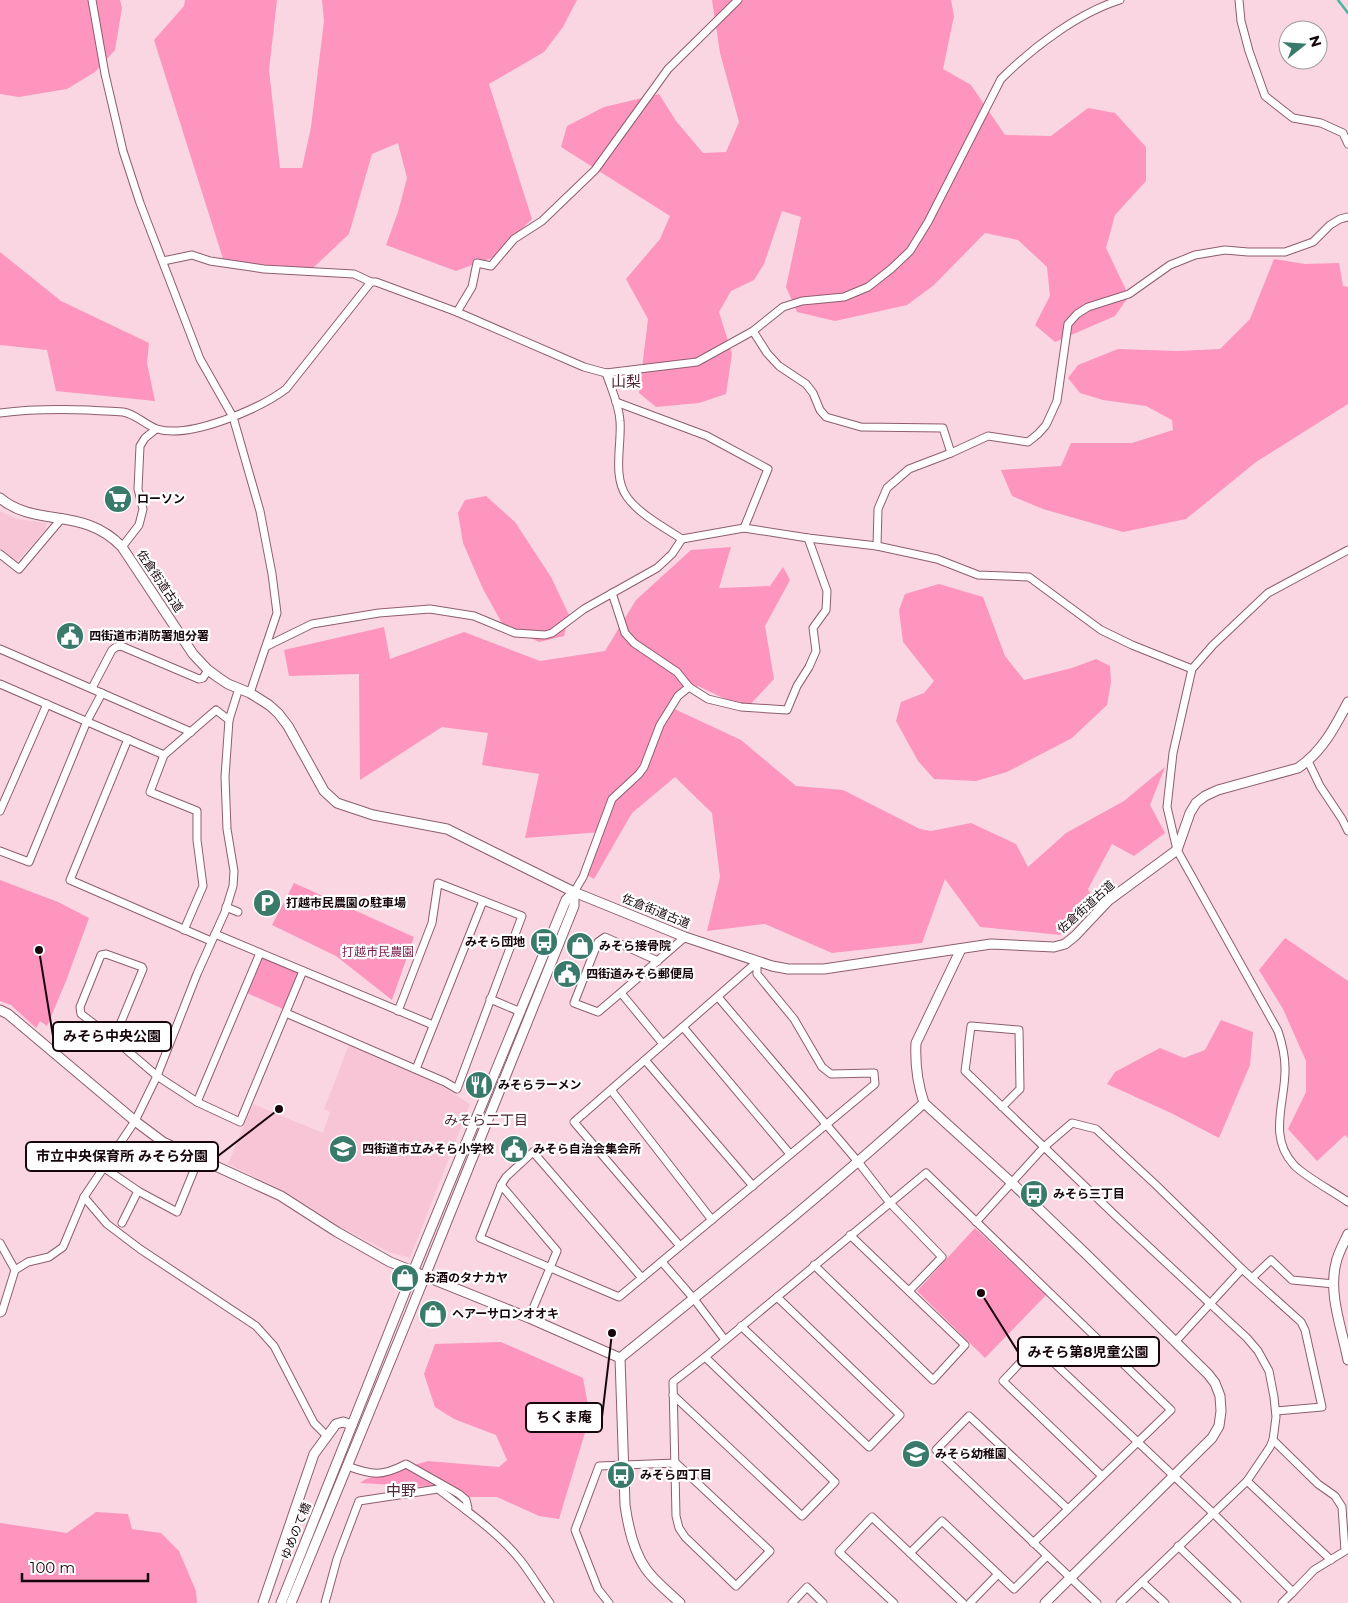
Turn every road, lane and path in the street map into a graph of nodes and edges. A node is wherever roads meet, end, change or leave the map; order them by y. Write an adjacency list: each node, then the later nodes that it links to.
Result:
1 (92, 0): 7 (street)
2 (738, 0): 9 (street)
3 (1120, 0): 10 (street)
4 (1239, 0): 5 (street)
5 (1348, 144)
6 (1348, 217): 16 (street)
7 (163, 261): 8 (street); 14 (street)
8 (371, 282): 9 (street); 14 (street)
9 (457, 312): 11 (street)
10 (753, 331): 11 (street); 16 (street)
11 (606, 373): 12 (street)
12 (616, 402): 19 (street); 21 (street)
13 (0, 413): 15 (street)
14 (233, 417): 15 (street); 27 (street)
15 (156, 428): 22 (street)
16 (951, 453): 23 (street)
17 (0, 498): 18 (street, 佐倉街道古道)
18 (62, 518): 22 (street, 佐倉街道古道); 25 (street)
19 (744, 528): 20 (street); 21 (street)
20 (808, 538): 23 (street); 32 (street)
21 (682, 539): 26 (street)
22 (122, 546): 30 (street, 佐倉街道古道)
23 (877, 546): 29 (street)
24 (1348, 550): 29 (street)
25 (0, 554)
26 (612, 593): 27 (street); 32 (street)
27 (267, 646): 35 (street)
28 (0, 649): 33 (street)
29 (1192, 669): 47 (street)
30 (208, 670): 33 (street); 34 (street, 佐倉街道古道)
31 (1, 685): 38 (street)
32 (689, 687): 49 (street)
33 (92, 688): 36 (street)
34 (239, 688): 35 (street, 佐倉街道古道); 39 (street)
35 (250, 692): 49 (street, 佐倉街道古道)
36 (102, 693): 40 (street); 41 (street)
37 (1348, 702): 44 (street)
38 (47, 704): 40 (street); 45 (street)
39 (229, 720): 41 (street); 51 (street)
40 (87, 721): 42 (street); 48 (street)
41 (191, 732): 43 (street)
42 (128, 739): 43 (street); 53 (street)
43 (164, 755): 53 (street)
44 (1308, 761): 46 (street); 47 (street)
45 (0, 810)
46 (1348, 831)
47 (1177, 850): 57 (street, 佐倉街道古道); 92 (street)
48 (0, 851)
49 (574, 892): 55 (street, 佐倉街道古道); 67 (street, ゆめのて橋); 107 (street, ゆめのて橋)
50 (483, 901): 64 (street); 66 (street); 69 (street)
51 (226, 907): 52 (street); 54 (street)
52 (238, 912)
53 (184, 930): 56 (street)
54 (215, 934): 56 (street); 58 (street)
55 (685, 937): 59 (street); 60 (street, 佐倉街道古道)
56 (211, 941): 75 (street)
57 (961, 948): 60 (street, 佐倉街道古道); 78 (street)
58 (260, 953): 61 (street); 77 (street)
59 (658, 961): 62 (street); 62 (street)
60 (757, 962): 63 (street); 81 (street)
61 (303, 971): 66 (street); 68 (street)
62 (620, 993): 72 (street)
63 (718, 997): 70 (street); 81 (street)
64 (490, 999): 67 (street); 74 (street)
65 (0, 1010): 80 (street)
66 (398, 1011): 69 (street)
67 (520, 1012): 106 (street, ゆめのて橋)
68 (286, 1013): 74 (street); 77 (street)
69 (433, 1025): 74 (street)
70 (683, 1027): 72 (street); 83 (street)
71 (114, 1039): 71 (street); 75 (street)
72 (663, 1044): 73 (street)
73 (646, 1060): 76 (street); 89 (street)
74 (416, 1070)
75 (157, 1076): 77 (street); 80 (street)
76 (611, 1090): 94 (street); 100 (street)
77 (197, 1102)
78 (924, 1104): 85 (street); 87 (street)
79 (1002, 1107): 79 (street); 82 (street)
80 (135, 1121): 84 (street); 86 (street)
81 (826, 1125): 83 (street); 85 (street)
82 (1044, 1147): 87 (street); 104 (street); 114 (street)
83 (790, 1154): 89 (street)
84 (199, 1158): 90 (street); 106 (street)
85 (859, 1162): 93 (street); 113 (street)
86 (103, 1167): 90 (street); 91 (street)
87 (1012, 1183): 95 (street); 119 (street)
88 (501, 1185): 103 (street); 103 (street); 108 (street)
89 (753, 1186): 94 (street)
90 (138, 1191): 96 (street)
91 (84, 1197): 105 (street); 126 (street)
92 (1348, 1202)
93 (890, 1203): 95 (street); 98 (street); 111 (street)
94 (712, 1220): 100 (street)
95 (976, 1222): 128 (street)
96 (122, 1223)
97 (1348, 1234): 110 (street)
98 (850, 1235): 102 (street); 111 (street)
99 (0, 1244): 105 (street)
100 (680, 1246): 101 (street)
101 (662, 1262): 108 (street); 113 (street)
102 (814, 1266): 111 (street); 112 (street)
103 (550, 1268): 108 (street); 116 (street)
104 (1242, 1269): 109 (street); 114 (street)
105 (15, 1270): 115 (street)
106 (413, 1272): 107 (street); 125 (street, ゆめのて橋)
107 (424, 1277): 116 (street); 131 (street, ゆめのて橋)
108 (642, 1278)
109 (1252, 1278): 110 (street); 124 (street)
110 (1334, 1284): 122 (street)
111 (909, 1291)
112 (776, 1297): 117 (street); 117 (street)
113 (694, 1299): 118 (street); 121 (street)
114 (1211, 1304): 119 (street); 124 (street)
115 (0, 1313)
116 (529, 1318): 121 (street)
117 (741, 1326): 118 (street)
118 (725, 1340): 120 (street)
119 (1176, 1341): 133 (street)
120 (705, 1357): 123 (street); 123 (street)
121 (620, 1358): 130 (street)
122 (1348, 1360)
123 (673, 1395): 129 (street)
124 (1276, 1410): 127 (street)
125 (352, 1425): 126 (street); 148 (street, ゆめのて橋)
126 (326, 1435): 147 (street)
127 (1273, 1440): 134 (street); 142 (street)
128 (1137, 1442): 132 (street); 132 (street); 133 (street)
129 (676, 1463): 129 (street); 130 (street)
130 (624, 1465): 152 (street); 153 (street)
131 (347, 1466): 136 (street); 149 (street, ゆめのて橋)
132 (1102, 1476): 135 (street)
133 (1172, 1477): 137 (street); 144 (street)
134 (1247, 1481): 137 (street); 142 (street)
135 (1068, 1508): 138 (street); 138 (street)
136 (466, 1510): 150 (street); 151 (street)
137 (1213, 1513): 139 (street); 146 (street)
138 (1033, 1542): 141 (street)
139 (1178, 1546): 145 (street); 163 (street)
140 (910, 1553): 143 (street); 156 (street); 157 (street)
141 (1047, 1556): 143 (street); 144 (street)
142 (1331, 1560): 146 (street)
143 (998, 1574): 158 (street)
144 (1070, 1579): 159 (street); 160 (street)
145 (1142, 1582): 161 (street); 162 (street)
146 (1293, 1592): 164 (street)
147 (263, 1603)
148 (281, 1603)
149 (291, 1603)
150 (326, 1603)
151 (550, 1603)
152 (609, 1603)
153 (680, 1603)
154 (792, 1603): 155 (street)
155 (823, 1603)
156 (894, 1603)
157 (963, 1603)
158 (970, 1603)
159 (1045, 1603)
160 (1097, 1603)
161 (1120, 1603)
162 (1165, 1603)
163 (1237, 1603)
164 (1282, 1603)

